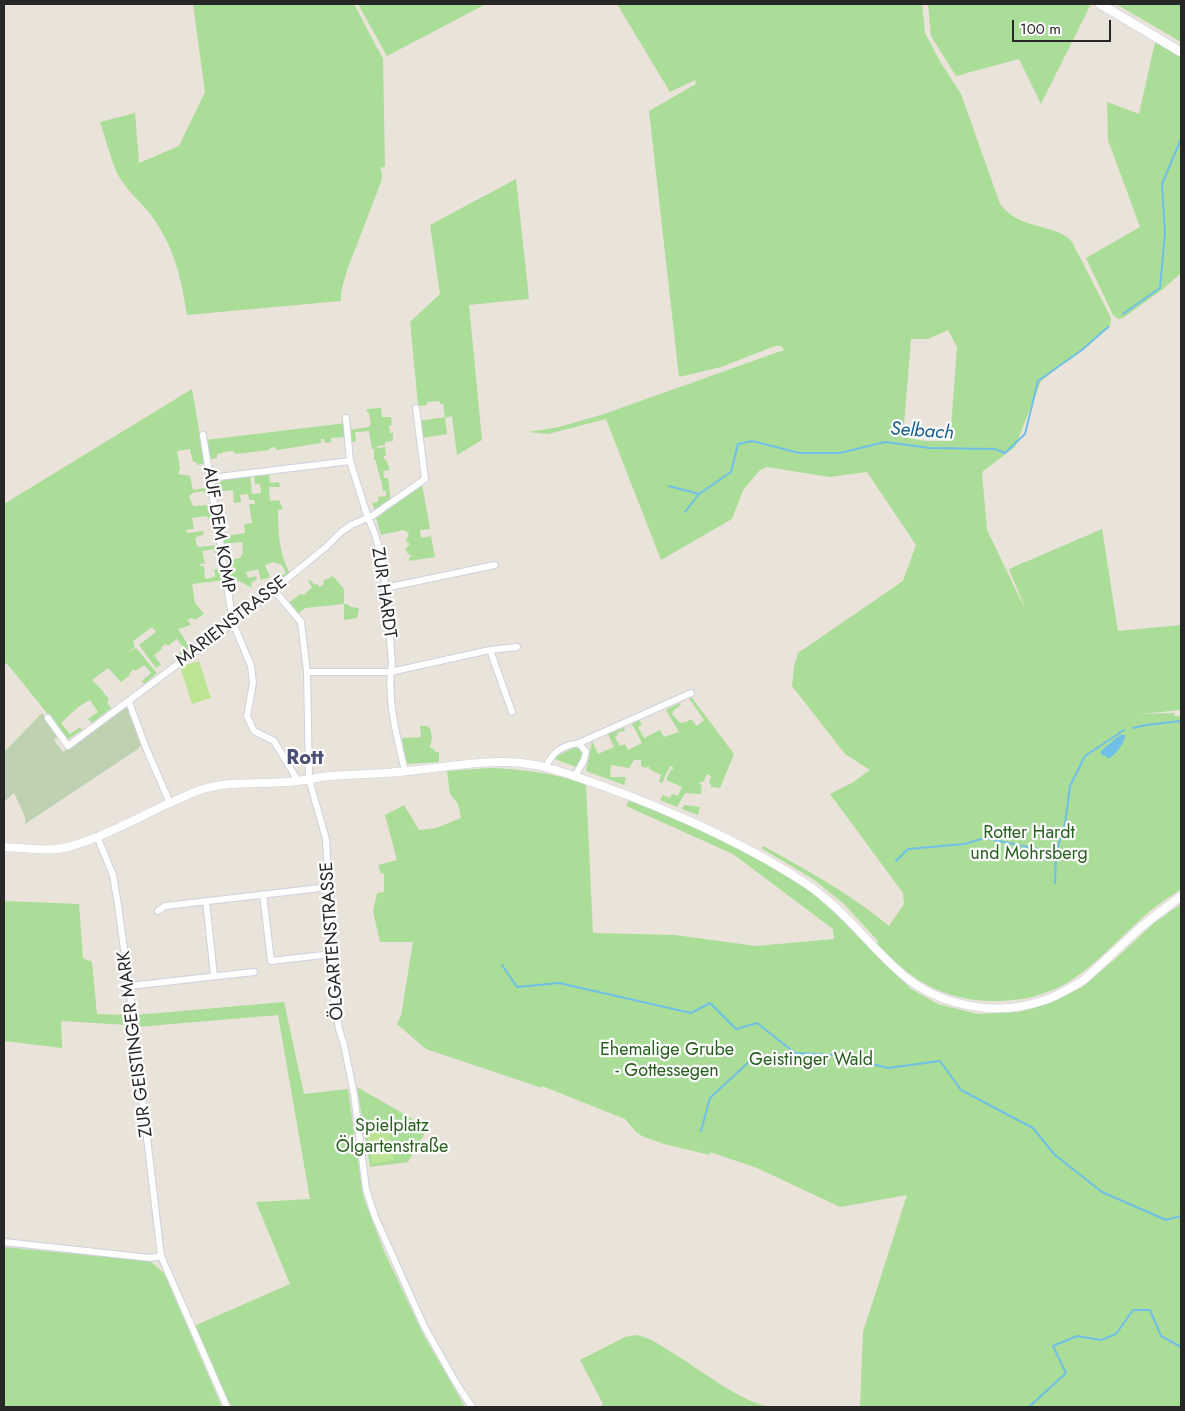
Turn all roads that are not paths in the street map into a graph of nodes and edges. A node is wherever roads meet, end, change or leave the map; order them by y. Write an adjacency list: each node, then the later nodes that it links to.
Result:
1 (1100, 4): 2 (main road)
2 (1181, 52)
3 (416, 408): 8 (street, MARIENSTRASSE)
4 (346, 418): 6 (street, ZUR HARDT)
5 (203, 435): 7 (street, AUF DEM KOMP)
6 (350, 461): 7 (street); 8 (street, ZUR HARDT)
7 (210, 478): 12 (street, AUF DEM KOMP)
8 (368, 518): 10 (street, ZUR HARDT); 11 (street, MARIENSTRASSE)
9 (495, 565): 10 (street)
10 (385, 588): 16 (street, ZUR HARDT)
11 (274, 590): 12 (street, MARIENSTRASSE); 15 (street, ÖLGARTENSTRASSE)
12 (233, 623): 18 (street, MARIENSTRASSE); 26 (street, AUF DEM KOMP)
13 (517, 647): 14 (street)
14 (490, 650): 16 (street); 19 (street)
15 (307, 672): 16 (street); 25 (street, ÖLGARTENSTRASSE)
16 (390, 672): 23 (street, ZUR HARDT)
17 (691, 693): 21 (street)
18 (129, 702): 20 (street, MARIENSTRASSE); 27 (street)
19 (512, 712)
20 (48, 718)
21 (579, 743): 22 (street); 24 (street)
22 (545, 768): 23 (street); 24 (street)
23 (405, 772): 25 (street)
24 (574, 776): 32 (street)
25 (309, 779): 26 (street); 30 (street, ÖLGARTENSTRASSE)
26 (298, 781): 27 (street)
27 (170, 803): 28 (street)
28 (97, 836): 29 (street); 38 (street, ZUR GEISTINGER MARK)
29 (4, 847)
30 (329, 887): 31 (street); 35 (street, ÖLGARTENSTRASSE)
31 (263, 894): 33 (street); 35 (street)
32 (1181, 896)
33 (206, 901): 34 (street); 37 (street)
34 (158, 911)
35 (332, 954): 42 (street, ÖLGARTENSTRASSE)
36 (254, 972): 37 (street)
37 (214, 976): 38 (street)
38 (129, 986): 40 (street, ZUR GEISTINGER MARK)
39 (4, 1242): 40 (street)
40 (161, 1256): 41 (street, ZUR GEISTINGER MARK)
41 (226, 1407)
42 (472, 1407)

